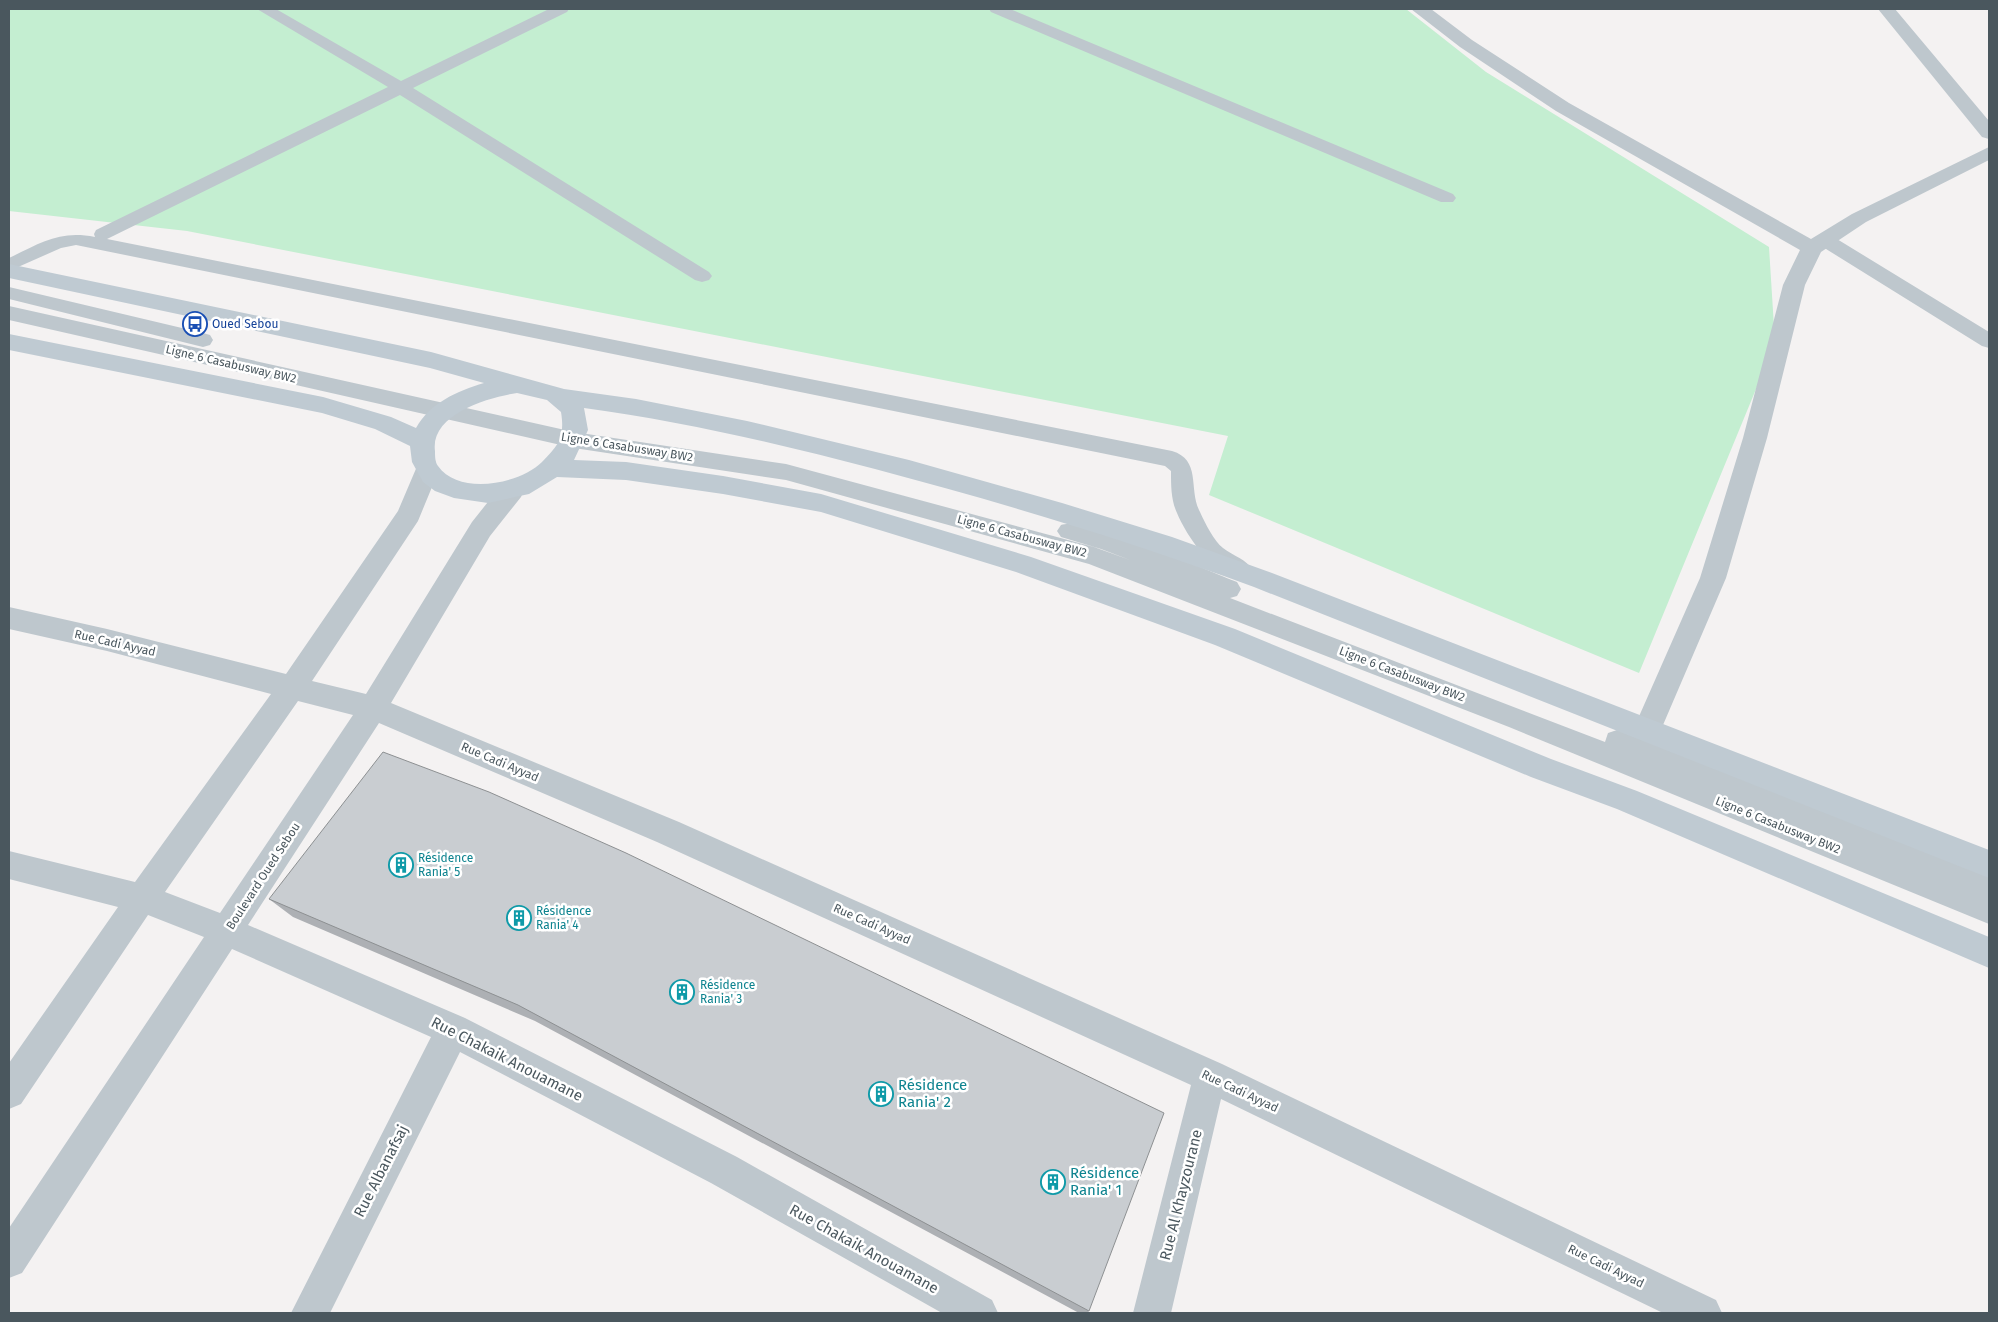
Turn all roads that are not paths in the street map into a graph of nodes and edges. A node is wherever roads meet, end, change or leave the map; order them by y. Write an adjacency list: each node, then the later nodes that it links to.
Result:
1 (265, 9): 6 (lane)
2 (561, 9): 6 (lane)
3 (997, 9): 9 (lane)
4 (1420, 9): 11 (street)
5 (1886, 9): 7 (street)
6 (401, 88): 10 (lane); 14 (lane)
7 (1989, 133)
8 (1989, 153): 11 (street)
9 (1447, 198)
10 (103, 234)
11 (1819, 244): 17 (lane); 30 (street)
12 (9, 265): 26 (lane)
13 (9, 271): 19 (main road)
14 (702, 276)
15 (9, 293): 21 (lane, Ligne 6 Casabusway BW2)
16 (9, 313): 21 (lane, Ligne 6 Casabusway BW2)
17 (1989, 341)
18 (9, 342): 23 (main road)
19 (517, 385): 20 (main road); 21 (main road)
20 (561, 398): 22 (main road); 26 (main road)
21 (450, 406): 22 (lane, Ligne 6 Casabusway BW2); 23 (main road)
22 (575, 433): 24 (main road); 33 (lane, Ligne 6 Casabusway BW2); 35 (lane, Ligne 6 Casabusway BW2)
23 (425, 456): 25 (main road); 28 (street)
24 (554, 468): 25 (main road); 37 (main road)
25 (512, 490): 29 (street, Boulevard Oued Sebou)
26 (1243, 573): 30 (main road)
27 (9, 618): 28 (street, Rue Cadi Ayyad)
28 (292, 687): 29 (street, Rue Cadi Ayyad); 34 (street)
29 (373, 708): 36 (street, Boulevard Oued Sebou); 39 (street, Rue Cadi Ayyad)
30 (1647, 730): 31 (main road)
31 (1989, 864)
32 (9, 865): 34 (street, Rue Chakaik Anouamane)
33 (1989, 889)
34 (142, 898): 36 (street, Rue Chakaik Anouamane); 40 (street)
35 (1989, 910)
36 (228, 930): 38 (street, Rue Chakaik Anouamane); 41 (street, Boulevard Oued Sebou)
37 (1989, 953)
38 (453, 1030): 42 (street, Rue Albanafsaj); 43 (street, Rue Chakaik Anouamane)
39 (1210, 1076): 44 (street, Rue Al Khayzourane); 45 (street, Rue Cadi Ayyad)
40 (9, 1092)
41 (9, 1260)
42 (310, 1313)
43 (979, 1313)
44 (1152, 1313)
45 (1703, 1313)

